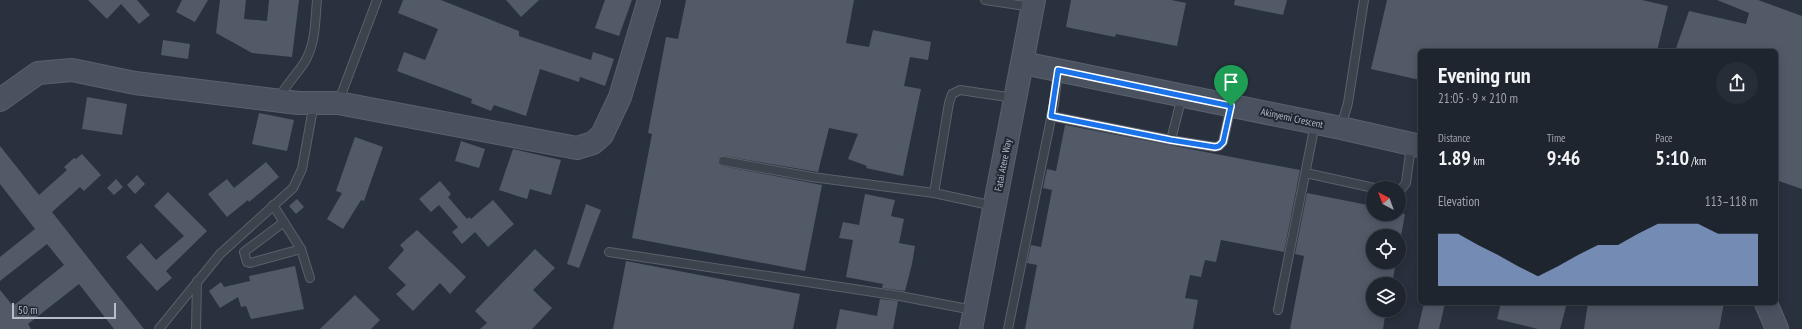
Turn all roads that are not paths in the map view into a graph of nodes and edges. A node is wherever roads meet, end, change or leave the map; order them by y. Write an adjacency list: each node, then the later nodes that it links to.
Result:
1 (317, 0): 12 (lane)
2 (377, 0): 14 (lane)
3 (649, 0): 14 (street)
4 (985, 0): 6 (lane)
5 (1364, 0): 18 (lane)
6 (1034, 4): 7 (street, Fatai Atere Way)
7 (1023, 63): 8 (street, Akinyemi Crescent); 10 (street, Fatai Atere Way)
8 (1058, 70): 9 (street, Akinyemi Crescent); 16 (lane)
9 (1182, 96): 15 (street, Akinyemi Crescent); 19 (lane)
10 (1016, 98): 25 (lane); 27 (street, Fatai Atere Way)
11 (0, 100): 12 (street)
12 (278, 101): 13 (street)
13 (314, 102): 14 (street); 26 (lane)
14 (338, 103)
15 (1231, 106): 17 (street, Akinyemi Crescent); 19 (lane)
16 (1051, 116): 19 (lane); 38 (lane)
17 (1315, 123): 18 (street, Akinyemi Crescent); 22 (lane)
18 (1341, 128): 20 (street, Akinyemi Crescent)
19 (1171, 140)
20 (1416, 145): 23 (lane)
21 (723, 161): 25 (lane)
22 (1306, 173): 24 (lane); 34 (lane)
23 (1406, 183)
24 (1366, 186)
25 (934, 193): 27 (lane)
26 (273, 205): 28 (lane); 32 (lane)
27 (995, 207): 35 (street, Fatai Atere Way)
28 (284, 222): 29 (lane); 29 (lane)
29 (301, 249): 31 (lane)
30 (609, 252): 35 (lane)
31 (310, 278)
32 (197, 281): 36 (lane); 37 (lane)
33 (1767, 305): 39 (street)
34 (1278, 310)
35 (972, 319)
36 (159, 329)
37 (196, 329)
38 (1008, 329)
39 (1777, 329)

